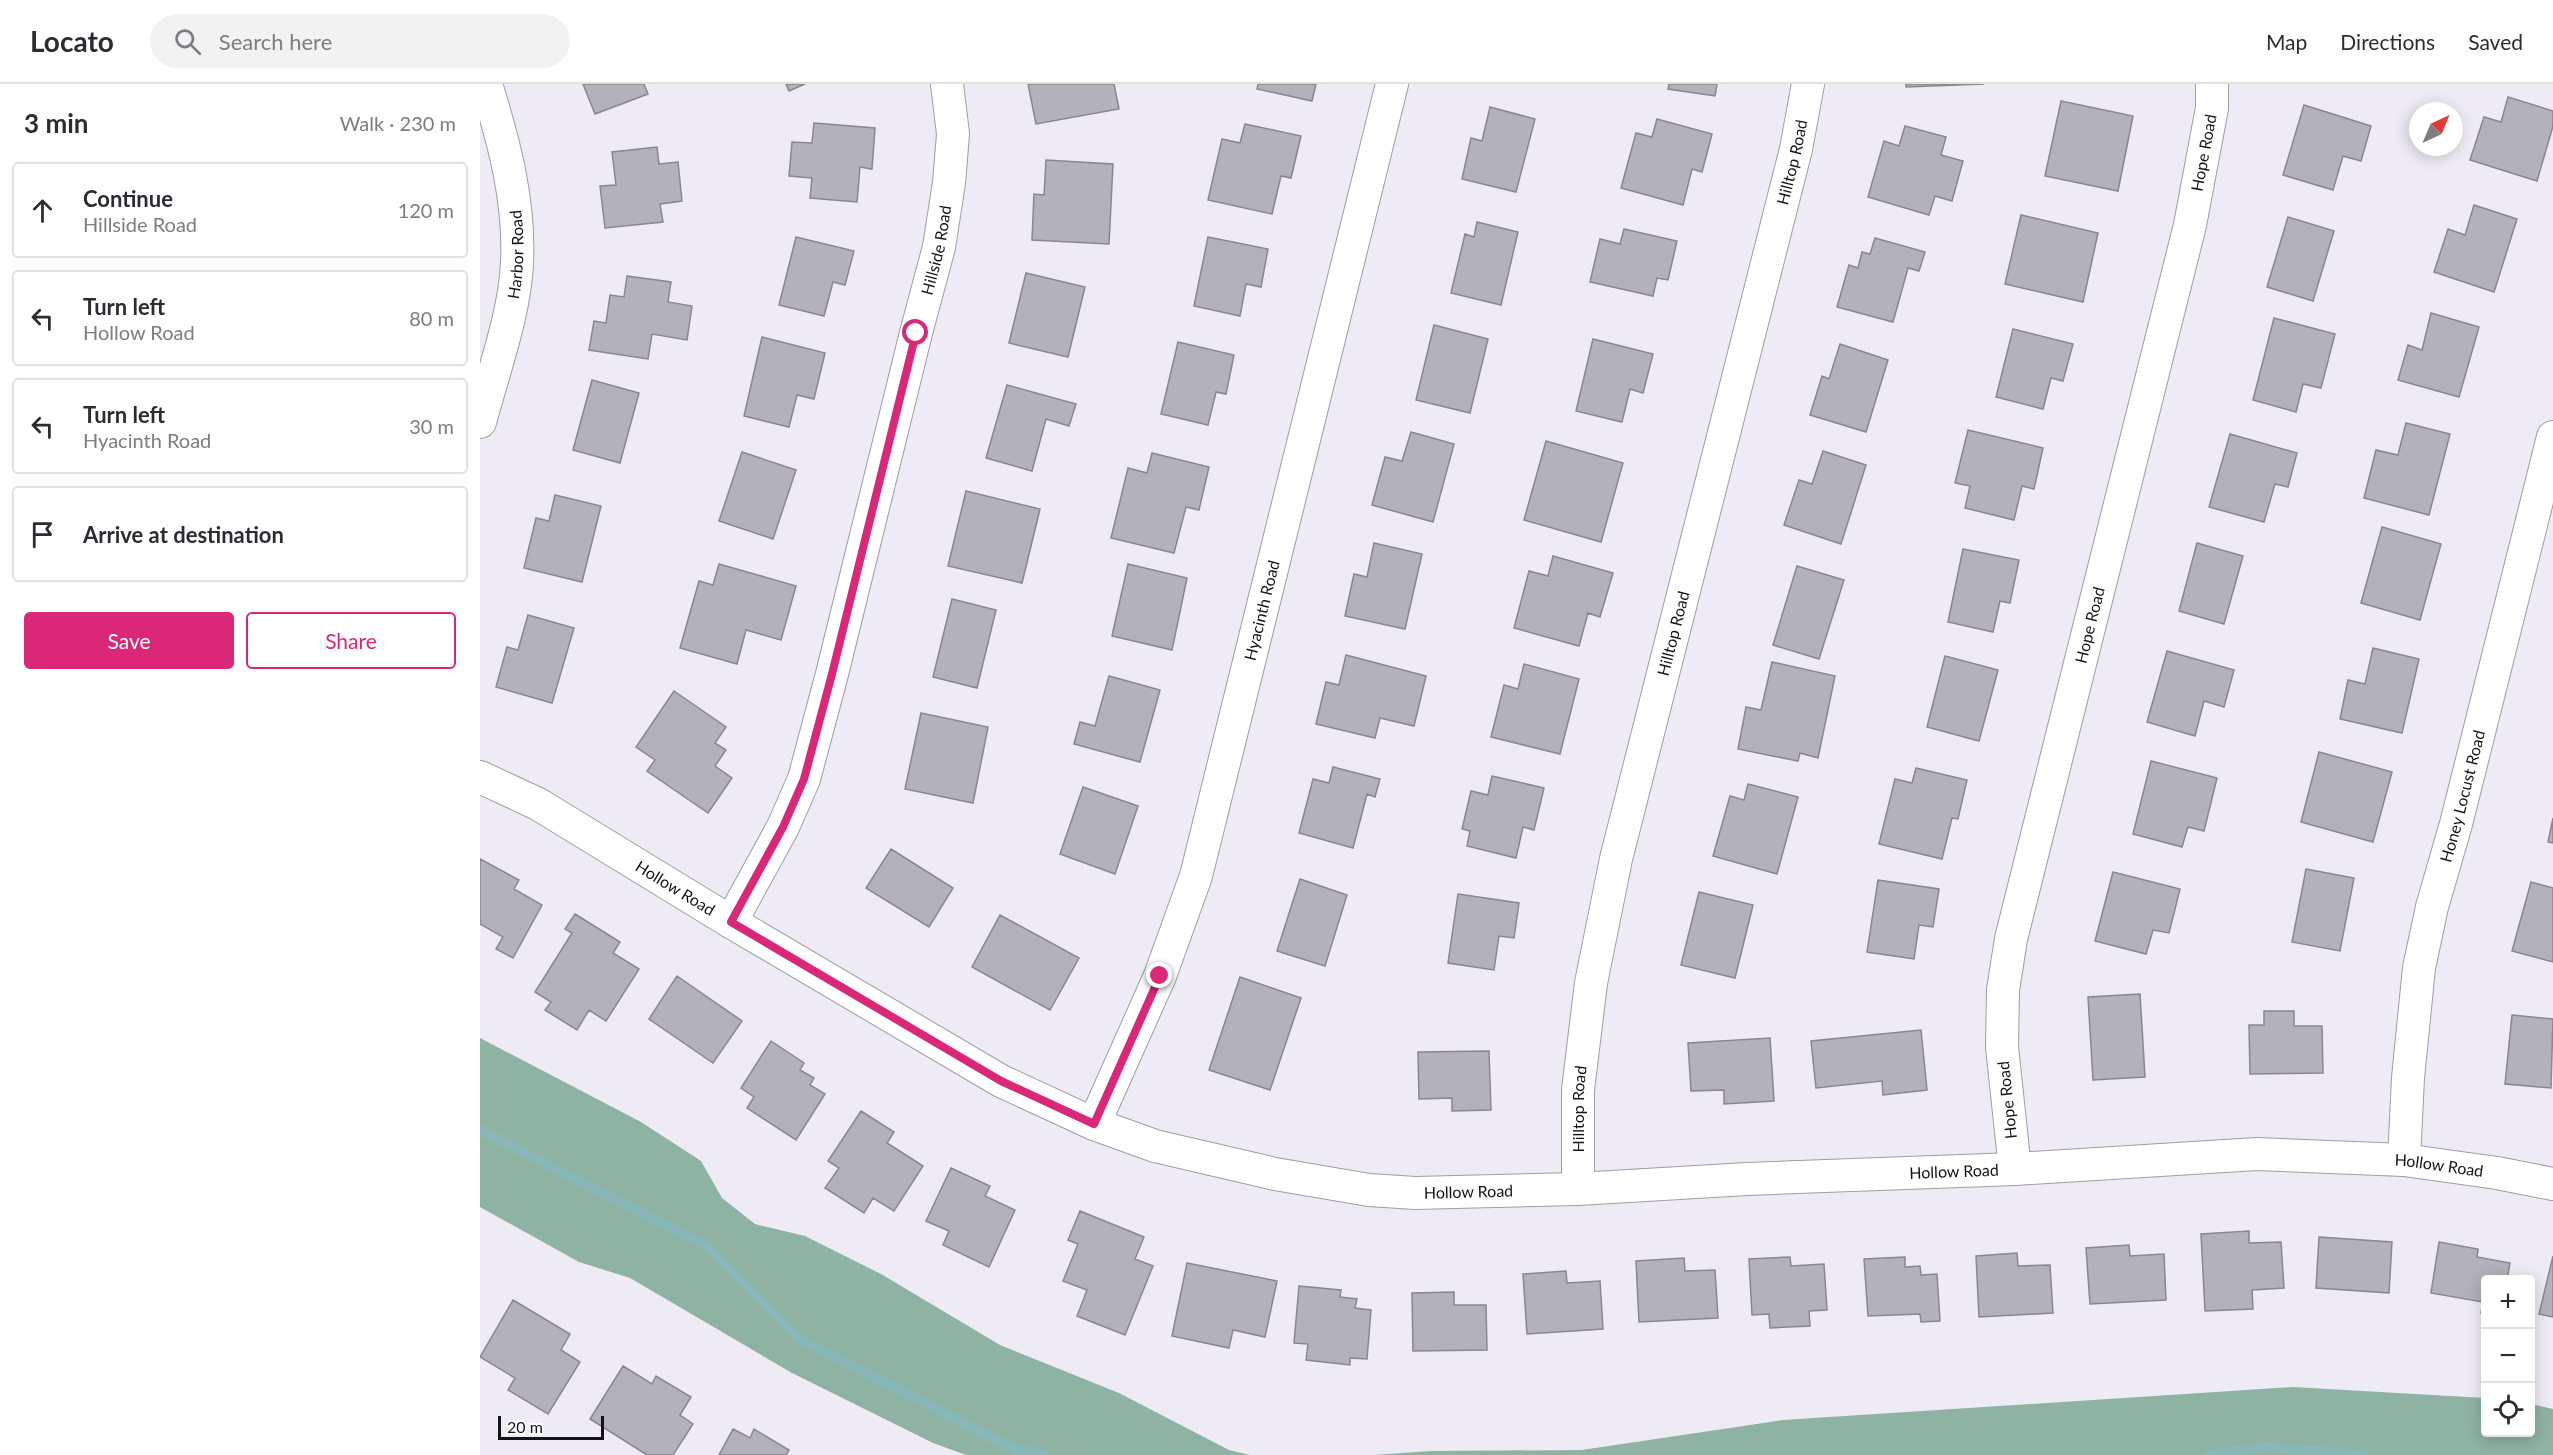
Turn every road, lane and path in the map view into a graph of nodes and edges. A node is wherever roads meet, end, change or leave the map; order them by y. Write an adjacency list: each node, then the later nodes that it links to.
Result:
1 (486, 84): 6 (street, Harbor Road)
2 (947, 84): 9 (street, Hillside Road)
3 (1392, 84): 10 (street, Hyacinth Road)
4 (1808, 84): 14 (street, Hilltop Road)
5 (2212, 84): 12 (street, Hope Road)
6 (480, 422)
7 (2553, 437): 11 (street, Honey Locust Road)
8 (480, 777): 9 (street, Hollow Road)
9 (731, 922): 10 (street, Hollow Road)
10 (1094, 1124): 14 (street, Hollow Road)
11 (2404, 1160): 12 (street, Hollow Road); 13 (street, Hollow Road)
12 (2015, 1169): 14 (street, Hollow Road)
13 (2553, 1184)
14 (1578, 1189)

